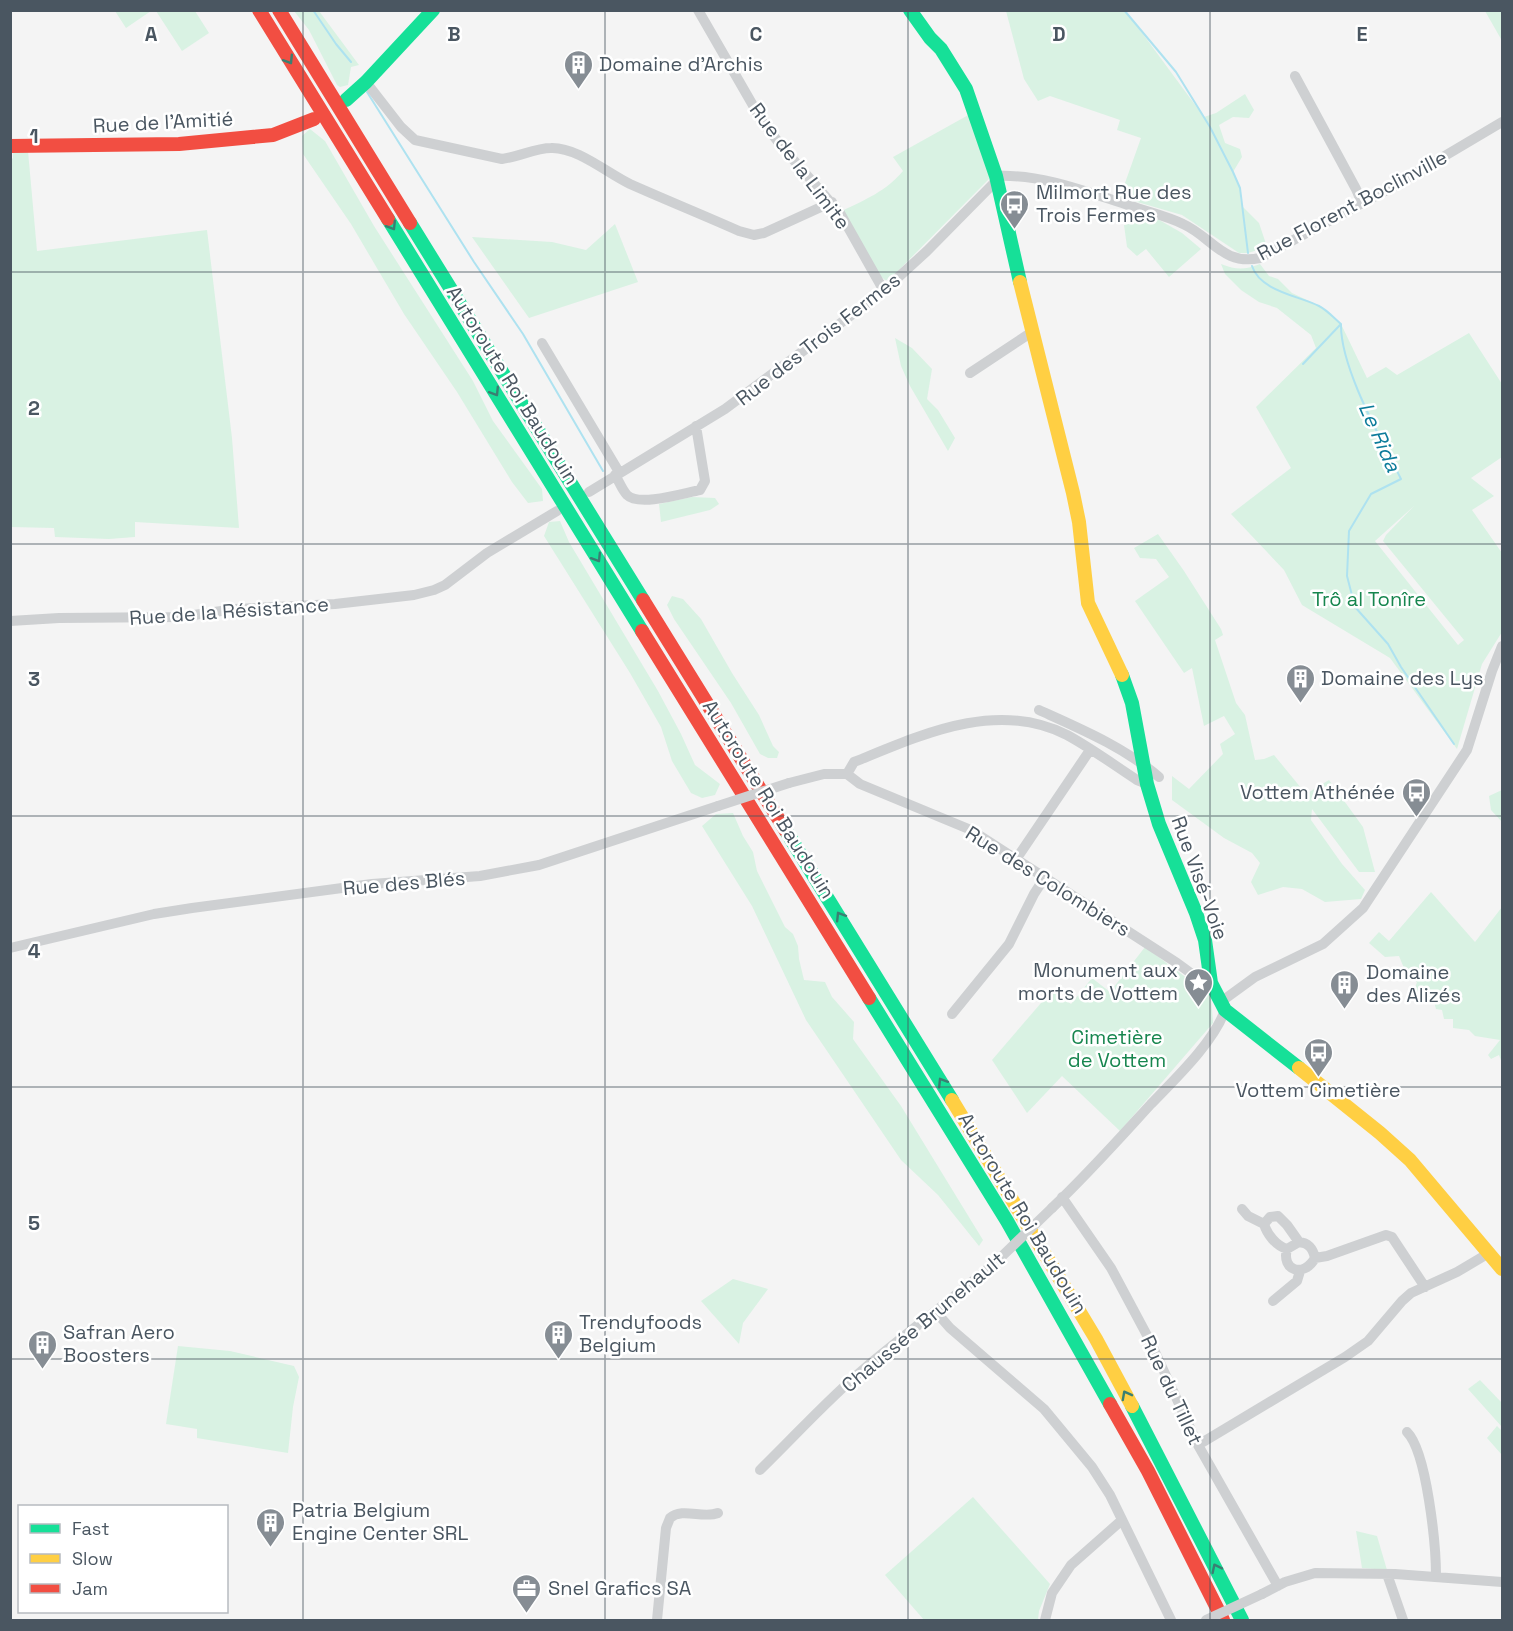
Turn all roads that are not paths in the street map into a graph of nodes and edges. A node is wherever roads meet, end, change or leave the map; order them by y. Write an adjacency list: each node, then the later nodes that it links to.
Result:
1 (259, 10): 61 (main road, Autoroute Roi Baudouin, one-way to 61)
2 (279, 10): 62 (main road, Autoroute Roi Baudouin, one-way to 2)
3 (433, 10): 7 (main road)
4 (698, 10): 13 (street, Rue de la Limite)
5 (910, 10): 12 (main road, Rue Visé-Voie)
6 (1295, 76): 14 (street)
7 (366, 82): 8 (main road); 13 (street)
8 (346, 100)
9 (314, 119): 11 (main road, Rue de l'Amitié)
10 (1503, 122): 14 (street, Rue Florent Boclinville)
11 (10, 146)
12 (997, 178): 14 (street, Rue Florent Boclinville); 15 (street, Rue des Trois Fermes); 16 (main road, Rue Visé-Voie)
13 (832, 202): 15 (street, Rue de la Limite)
14 (1362, 203)
15 (884, 291): 19 (street, Rue des Trois Fermes)
16 (1032, 332): 18 (street); 27 (main road, Rue Visé-Voie)
17 (542, 343): 20 (street)
18 (970, 373)
19 (696, 426): 20 (street, Rue des Trois Fermes); 20 (street)
20 (617, 474): 21 (street, Rue des Trois Fermes)
21 (589, 492)
22 (557, 511): 23 (street, Rue de la Résistance)
23 (10, 621)
24 (1503, 646): 34 (street, Chaussée Brunehault)
25 (1039, 710): 27 (street)
26 (1090, 750): 28 (street); 29 (street); 30 (street)
27 (1142, 763): 29 (main road, Rue Visé-Voie)
28 (847, 774): 30 (street, Rue des Colombiers); 32 (street, Rue des Blés, bridge)
29 (1153, 781): 33 (main road, Rue Visé-Voie)
30 (1017, 858): 31 (street, Rue des Colombiers)
31 (1045, 877): 33 (street, Rue des Colombiers); 35 (street)
32 (10, 948)
33 (1211, 982): 34 (main road, Rue Visé-Voie)
34 (1223, 1006): 36 (street, Chaussée Brunehault); 41 (main road, Rue Visé-Voie)
35 (952, 1014)
36 (1062, 1197): 47 (street, Chaussée Brunehault, bridge); 49 (street, Rue du Tillet)
37 (1242, 1209): 38 (street)
38 (1264, 1224): 39 (street); 40 (street)
39 (1299, 1242): 40 (street); 42 (street)
40 (1287, 1249): 44 (street)
41 (1489, 1253): 43 (main road, Rue Visé-Voie); 45 (street)
42 (1315, 1258): 44 (street); 45 (street)
43 (1503, 1269)
44 (1300, 1271): 46 (street)
45 (1425, 1287): 49 (street)
46 (1273, 1301)
47 (936, 1312): 50 (street, Chaussée Brunehault); 52 (street)
48 (1407, 1432): 54 (street)
49 (1198, 1445): 56 (street, Rue du Tillet)
50 (760, 1470)
51 (718, 1513): 57 (street)
52 (1122, 1520): 58 (street); 59 (street)
53 (1387, 1574): 54 (street); 56 (street); 63 (street)
54 (1436, 1576): 55 (street)
55 (1503, 1582)
56 (1278, 1586): 60 (street, bridge)
57 (657, 1620)
58 (1045, 1620)
59 (1171, 1620)
60 (1206, 1620)
61 (1223, 1620)
62 (1242, 1620)
63 (1402, 1620)

